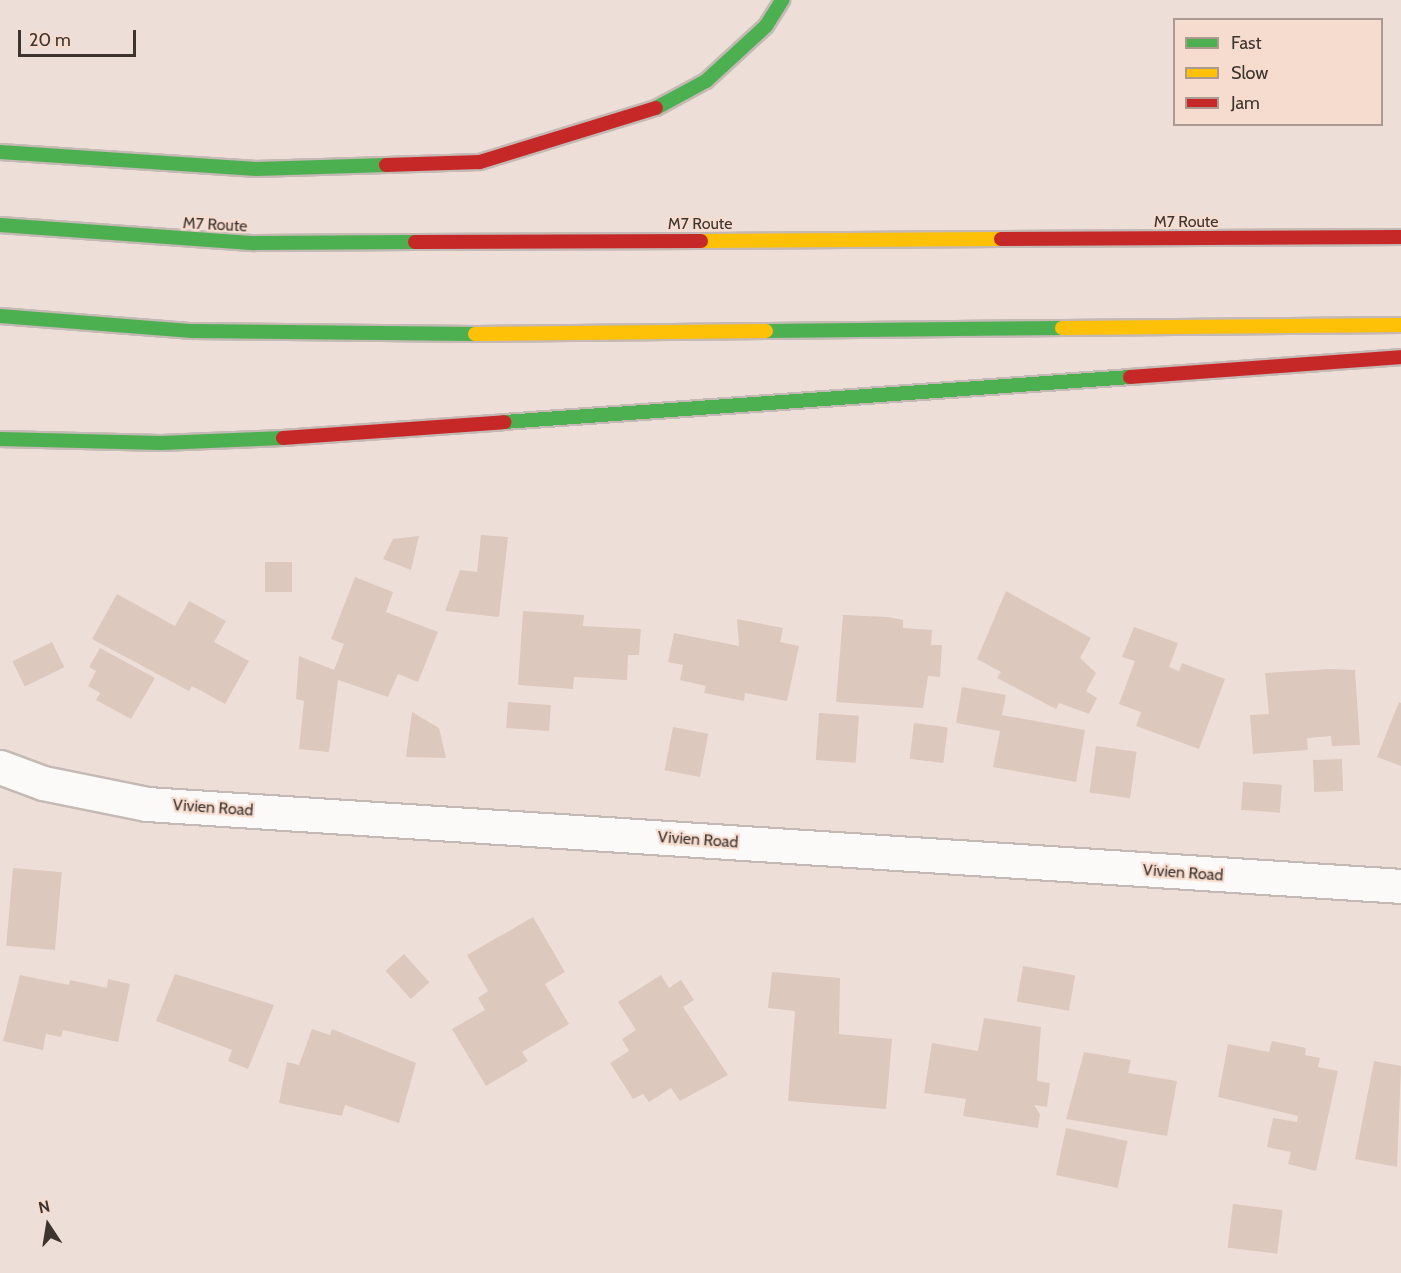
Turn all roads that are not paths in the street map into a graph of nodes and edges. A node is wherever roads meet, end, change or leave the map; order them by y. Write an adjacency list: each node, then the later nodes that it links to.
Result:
1 (782, 0): 2 (highway)
2 (0, 152)
3 (0, 225): 4 (highway, M7 Route)
4 (1401, 237)
5 (0, 315): 6 (highway)
6 (1401, 325)
7 (1401, 357): 8 (highway)
8 (0, 439)
9 (0, 766): 10 (street, Vivien Road)
10 (1401, 886)

